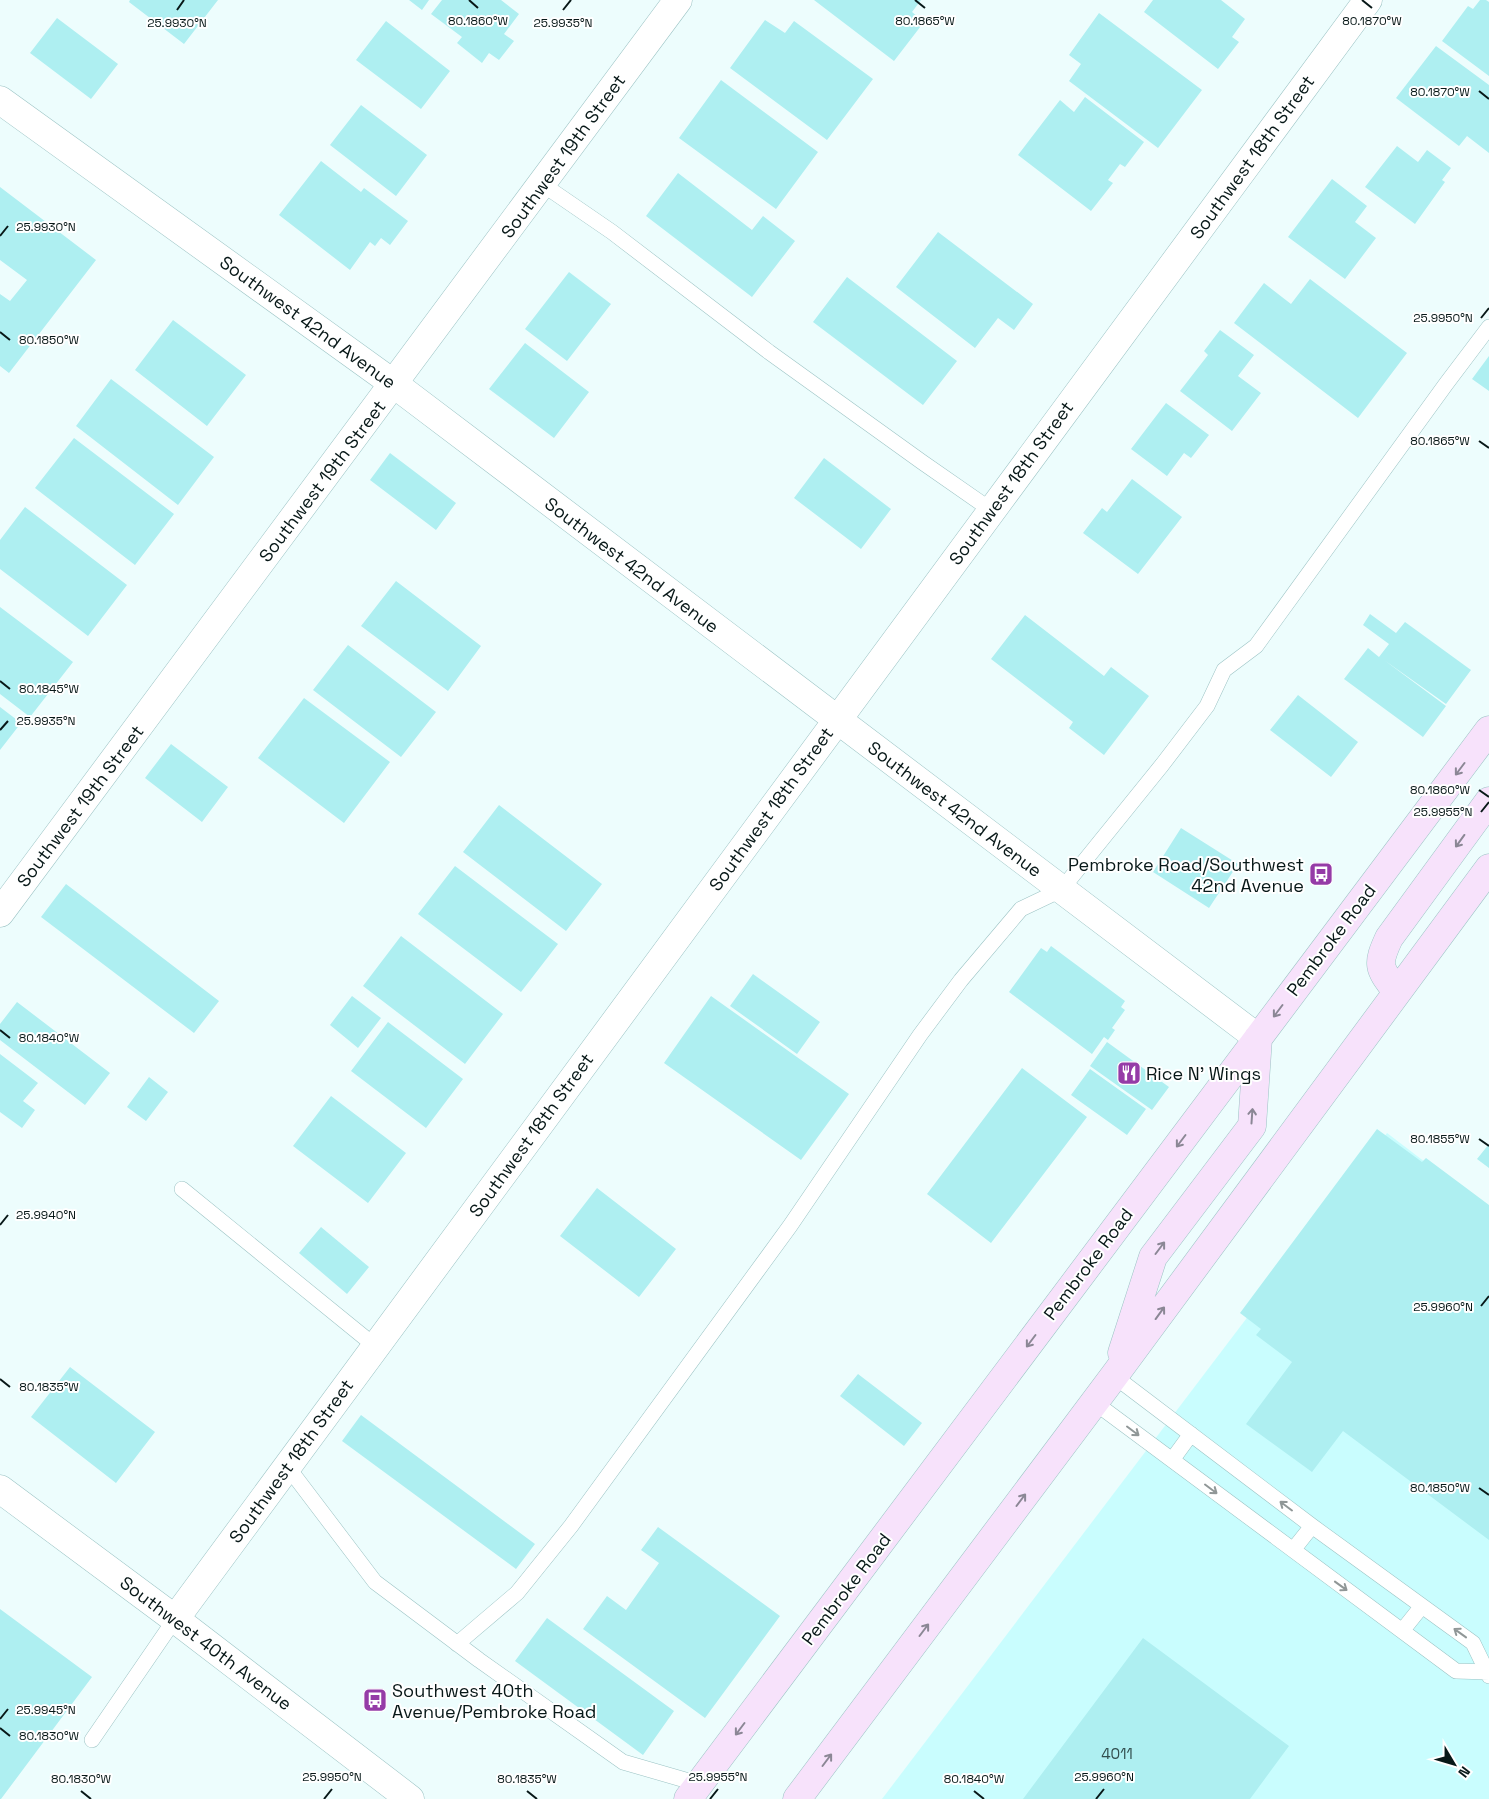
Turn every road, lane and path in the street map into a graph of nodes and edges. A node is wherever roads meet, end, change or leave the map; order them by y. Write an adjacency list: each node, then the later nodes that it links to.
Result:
1 (678, 0): 4 (street, Southwest 19th Street)
2 (1368, 0): 7 (street, Southwest 18th Street)
3 (0, 100): 6 (street, Southwest 42nd Avenue)
4 (542, 184): 6 (street, Southwest 19th Street); 7 (lane)
5 (1489, 327): 12 (lane)
6 (394, 384): 8 (street, Southwest 42nd Avenue); 13 (street, Southwest 19th Street)
7 (991, 510): 8 (street, Southwest 18th Street)
8 (836, 720): 12 (street, Southwest 42nd Avenue); 17 (street, Southwest 18th Street)
9 (1489, 730): 15 (main road, Pembroke Road, one-way to 15)
10 (1489, 802): 14 (main road, one-way to 14)
11 (1489, 868): 14 (main road)
12 (1061, 890): 15 (street, Southwest 42nd Avenue); 29 (lane)
13 (0, 913)
14 (1397, 992): 18 (main road, one-way to 14)
15 (1258, 1038): 18 (main road, one-way to 15); 32 (main road, Pembroke Road, one-way to 32)
16 (182, 1189): 17 (lane)
17 (375, 1346): 22 (street, Southwest 18th Street)
18 (1114, 1376): 19 (main road); 20 (lane)
19 (1094, 1402): 21 (lane, one-way to 21); 34 (main road, one-way to 19)
20 (1191, 1434): 21 (lane); 24 (lane, one-way to 20)
21 (1172, 1460): 25 (lane, one-way to 25)
22 (287, 1466): 27 (street, Southwest 18th Street); 29 (lane)
23 (0, 1489): 27 (street, Southwest 40th Avenue)
24 (1312, 1526): 25 (lane); 26 (lane)
25 (1293, 1550): 28 (lane, one-way to 28)
26 (1422, 1606): 28 (lane); 30 (lane, one-way to 26)
27 (175, 1619): 31 (lane); 33 (street, Southwest 40th Avenue)
28 (1402, 1631): 30 (lane)
29 (457, 1644): 32 (lane)
30 (1488, 1673)
31 (92, 1740)
32 (694, 1792)
33 (410, 1799)
34 (798, 1799)

